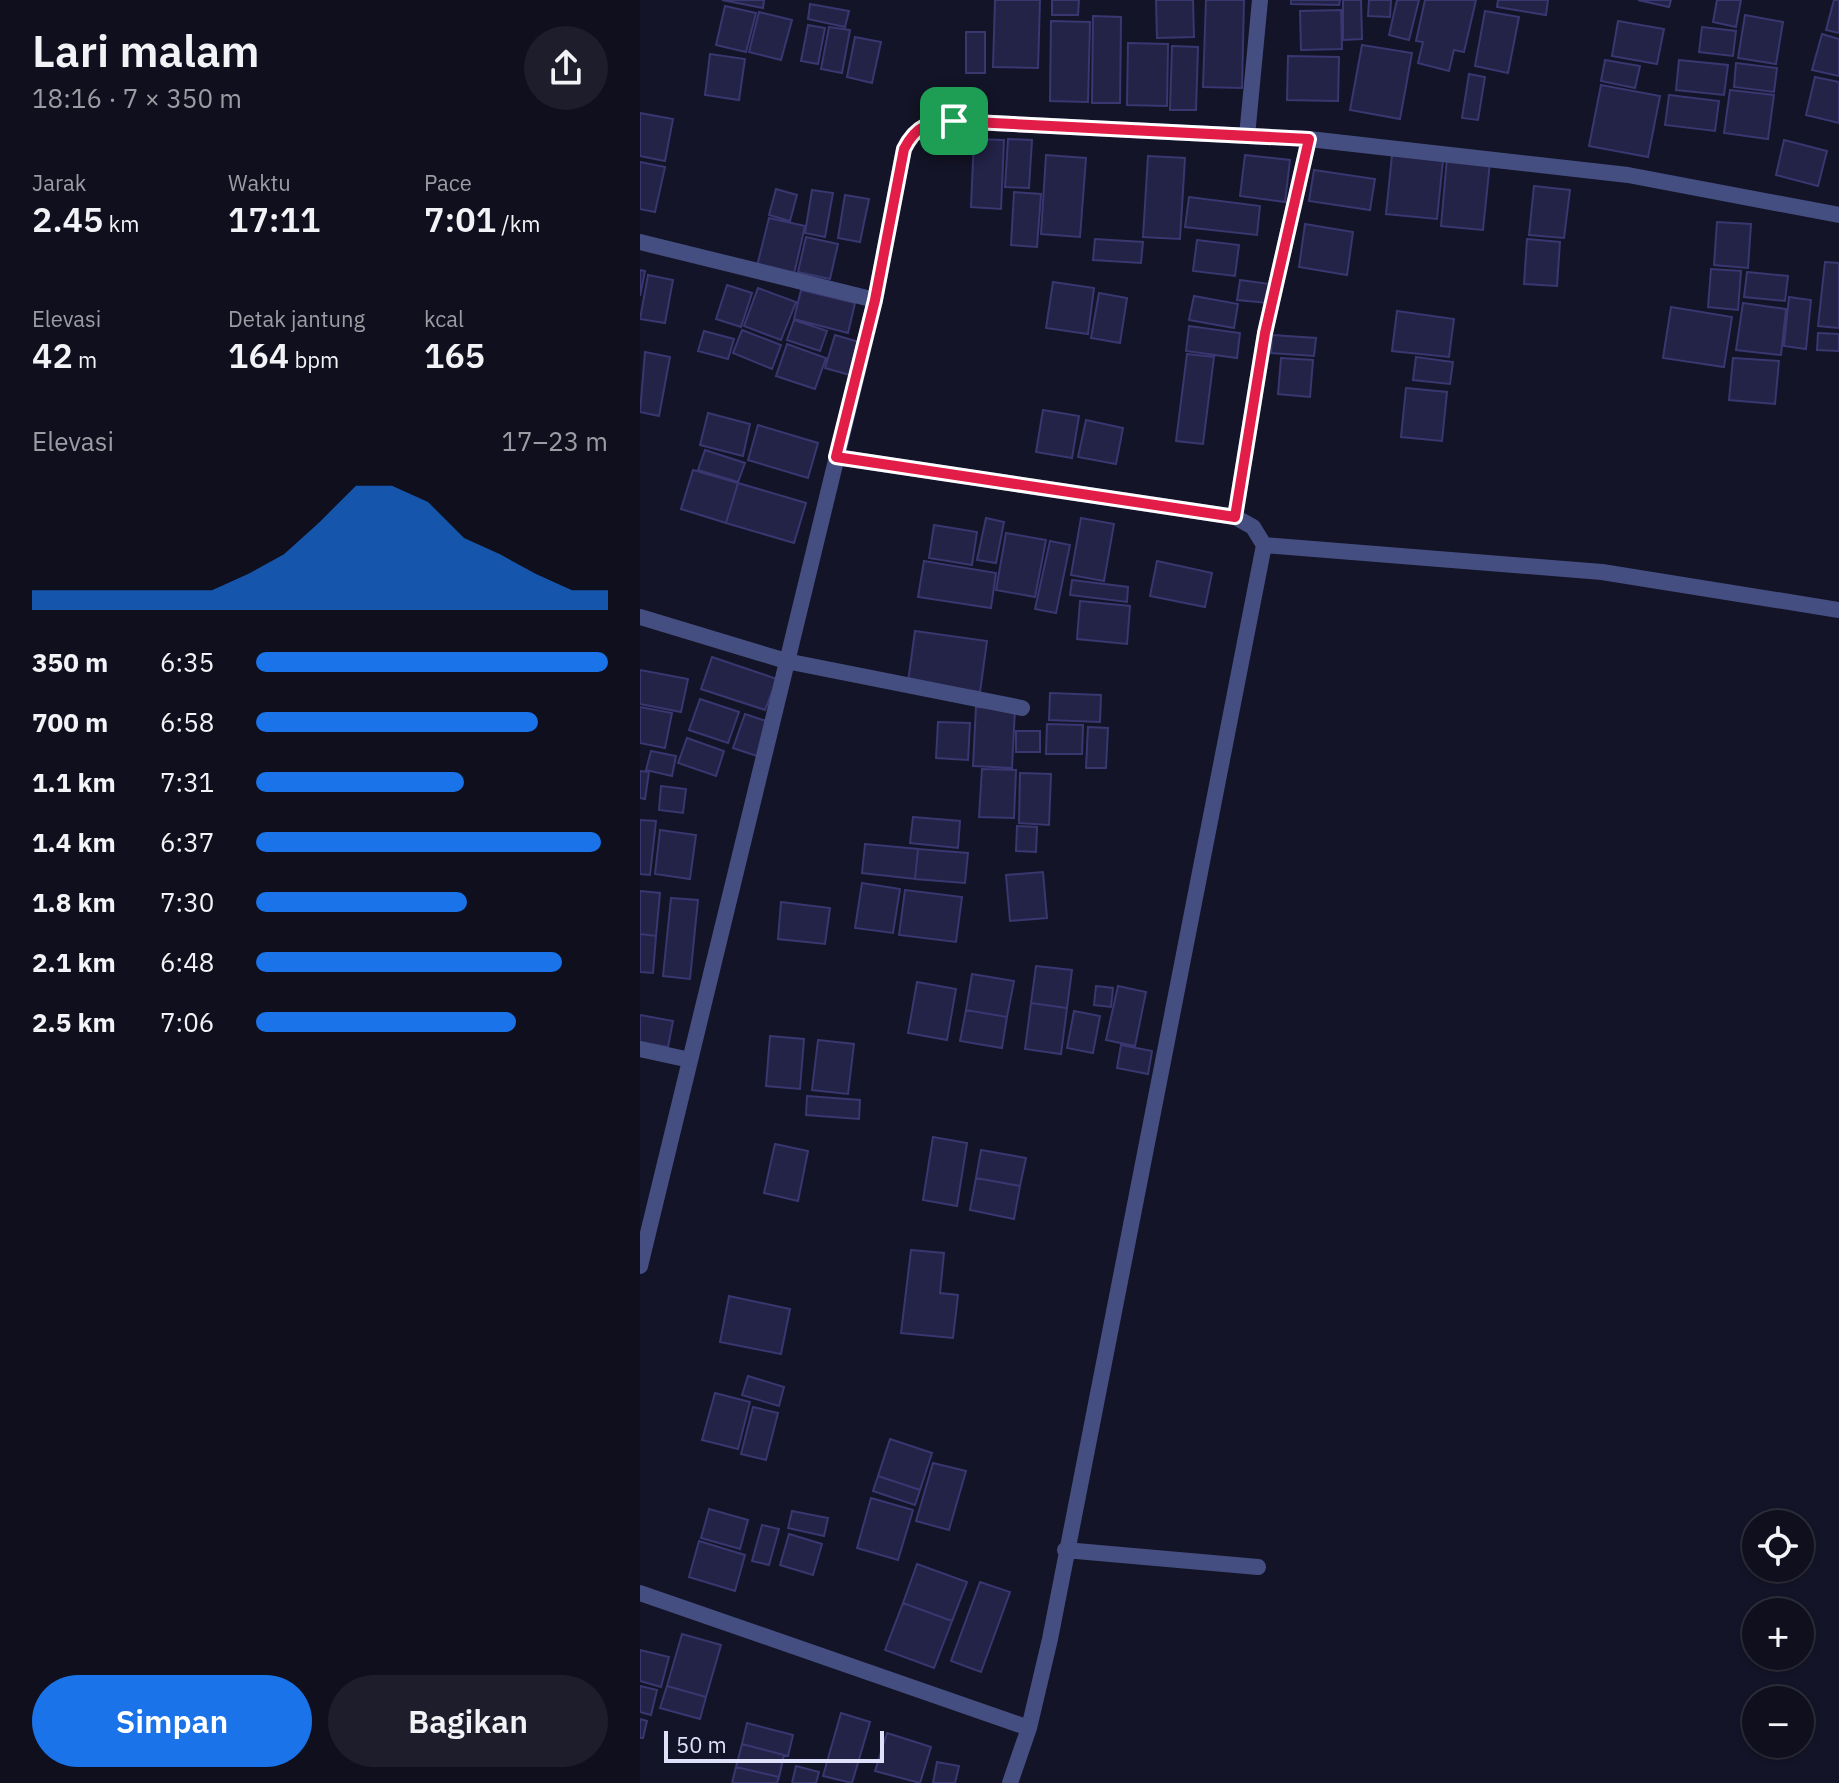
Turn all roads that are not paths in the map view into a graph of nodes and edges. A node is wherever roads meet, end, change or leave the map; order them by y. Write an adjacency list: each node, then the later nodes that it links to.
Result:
1 (1260, 0): 2 (street)
2 (1247, 136): 3 (street); 6 (street)
3 (1309, 139): 4 (street); 8 (street)
4 (1839, 215)
5 (640, 242): 6 (street)
6 (875, 300): 7 (street)
7 (836, 457): 8 (street); 12 (street)
8 (1235, 517): 9 (street)
9 (1264, 545): 10 (street); 17 (street)
10 (1839, 610)
11 (640, 617): 12 (street)
12 (786, 661): 13 (street); 15 (street)
13 (1022, 708)
14 (640, 1049): 15 (street)
15 (690, 1060): 16 (street)
16 (640, 1266)
17 (1065, 1550): 18 (street); 20 (street)
18 (1258, 1567)
19 (640, 1593): 20 (street)
20 (1029, 1728): 21 (street)
21 (1010, 1783)

